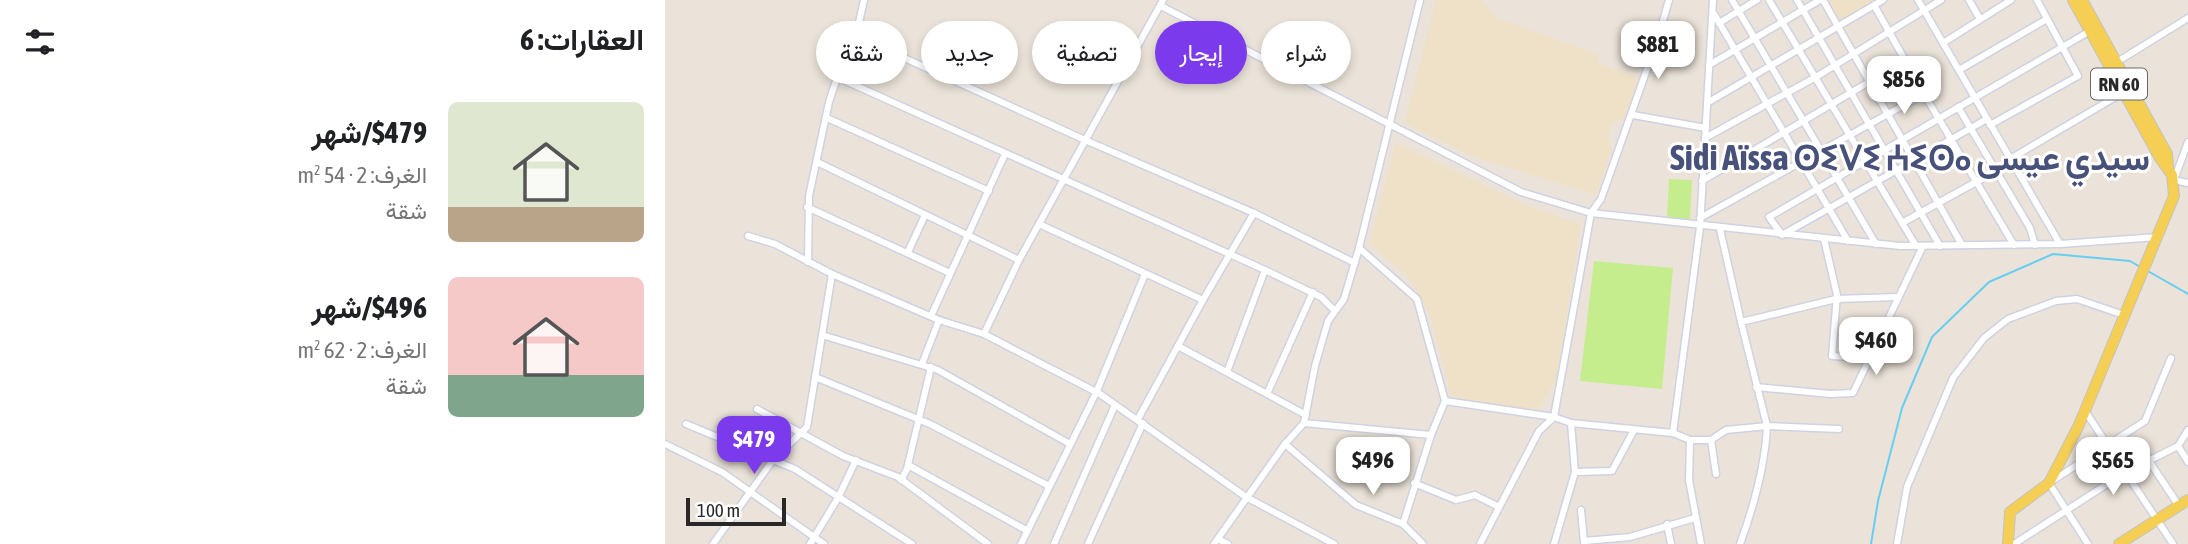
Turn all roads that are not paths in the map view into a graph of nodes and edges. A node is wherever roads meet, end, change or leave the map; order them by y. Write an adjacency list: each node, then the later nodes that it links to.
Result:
1 (864, 0): 27 (street)
2 (1420, 0): 70 (street)
3 (1668, 0): 30 (street)
4 (1713, 0): 23 (street)
5 (1732, 0): 22 (street)
6 (1757, 0): 22 (street)
7 (1769, 0): 28 (street)
8 (1797, 0): 20 (street)
9 (1821, 0): 20 (street); 31 (street)
10 (1882, 0): 19 (street)
11 (1918, 0): 21 (street)
12 (1941, 0): 21 (street)
13 (1969, 0): 25 (street)
14 (2011, 0): 25 (street)
15 (2037, 0): 26 (street)
16 (2073, 0): 32 (main road, RN 60)
17 (2083, 0): 44 (main road, RN 60)
18 (1162, 2): 70 (street); 78 (street)
19 (1874, 5): 31 (street); 33 (street)
20 (1803, 10): 28 (street); 36 (street)
21 (1924, 10): 33 (street); 37 (street)
22 (1738, 11): 29 (street); 35 (street)
23 (1712, 12): 29 (street); 45 (street)
24 (2188, 18): 44 (street)
25 (1980, 19): 37 (street)
26 (2047, 19): 38 (street); 48 (street)
27 (859, 21)
28 (1782, 22): 35 (street); 40 (street)
29 (1719, 23): 39 (street)
30 (1662, 24)
31 (1838, 27): 36 (street); 41 (street)
32 (2090, 31): 38 (street); 55 (main road, RN 60)
33 (1889, 32): 41 (street); 43 (street)
34 (1658, 38): 64 (street)
35 (1754, 38): 39 (street); 47 (street)
36 (1820, 38): 40 (street); 46 (street)
37 (1943, 43): 48 (street)
38 (2063, 47): 58 (street); 68 (street)
39 (1734, 50): 45 (street); 49 (street)
40 (1799, 50): 47 (street); 50 (street)
41 (1853, 54): 46 (street); 51 (street)
42 (907, 59): 78 (street)
43 (1906, 60): 51 (street); 57 (street)
44 (2117, 62): 88 (main road, RN 60)
45 (1709, 65): 59 (street)
46 (1835, 65): 50 (street); 54 (street)
47 (1770, 66): 49 (street); 56 (street)
48 (1959, 70): 58 (street)
49 (1752, 77): 59 (street); 60 (street)
50 (1816, 77): 56 (street); 61 (street)
51 (1870, 82): 54 (street); 63 (street)
52 (837, 84): 65 (street)
53 (853, 84): 82 (street)
54 (1852, 92): 61 (street); 69 (street)
55 (2123, 92): 83 (street); 88 (main road, RN 60)
56 (1786, 93): 60 (street); 67 (street)
57 (1924, 94): 63 (street); 66 (street)
58 (1975, 98): 62 (street); 68 (street)
59 (1707, 103): 71 (street)
60 (1768, 103): 73 (street); 75 (street)
61 (1832, 104): 67 (street); 74 (street)
62 (1958, 107): 66 (street); 72 (street)
63 (1886, 113): 69 (street); 76 (street)
64 (1633, 115): 71 (street); 106 (street)
65 (827, 118): 87 (street); 99 (street)
66 (1940, 118): 76 (street); 77 (street)
67 (1803, 121): 73 (street); 81 (street)
68 (1989, 122): 72 (street); 83 (street)
69 (1869, 124): 74 (street); 80 (street)
70 (1391, 126): 106 (street); 126 (street)
71 (1706, 128): 75 (street)
72 (1971, 129): 77 (street); 90 (street)
73 (1785, 132): 85 (street); 95 (street)
74 (1850, 134): 81 (street); 84 (street)
75 (1705, 138): 95 (street)
76 (1902, 139): 80 (street); 86 (street)
77 (1952, 139): 86 (street); 93 (street)
78 (1086, 141): 92 (street); 105 (street)
79 (2188, 142): 94 (street)
80 (1885, 149): 84 (street); 89 (street)
81 (1820, 150): 85 (street); 91 (street)
82 (1005, 154): 92 (street); 99 (street)
83 (2010, 159): 120 (street)
84 (1865, 160): 91 (street); 96 (street)
85 (1802, 161): 98 (street); 108 (street)
86 (1914, 161): 89 (street); 101 (street)
87 (817, 162): 102 (street); 107 (street)
88 (2168, 166): 94 (main road, RN 60)
89 (1897, 170): 96 (street); 104 (street)
90 (1996, 171): 93 (street); 122 (street)
91 (1836, 177): 98 (street); 100 (street)
92 (1063, 180): 110 (street); 128 (street)
93 (1976, 180): 101 (street); 121 (street)
94 (2174, 180): 97 (street); 116 (main road)
95 (1702, 181): 108 (street)
96 (1878, 181): 100 (street); 109 (street)
97 (2188, 183)
98 (1818, 187): 103 (street); 113 (street)
99 (989, 191): 115 (street)
100 (1848, 197): 103 (street); 119 (street)
101 (1937, 201): 104 (street); 125 (street)
102 (807, 207): 127 (street); 130 (street)
103 (1829, 208): 113 (street); 118 (street)
104 (1921, 211): 109 (street); 124 (street)
105 (1254, 212): 128 (street); 131 (street)
106 (1591, 213): 111 (street); 162 (street)
107 (925, 215): 115 (street); 127 (street)
108 (1700, 218): 111 (street)
109 (1902, 223): 123 (street)
110 (1038, 224): 129 (street); 135 (street)
111 (1700, 227): 112 (street); 172 (street)
112 (1720, 229): 113 (street); 144 (street)
113 (1782, 235): 117 (street)
114 (748, 236): 130 (street)
115 (969, 236): 129 (street); 133 (street)
116 (2158, 237): 120 (street); 141 (main road)
117 (1824, 239): 118 (street); 138 (street)
118 (1848, 241): 119 (street)
119 (1876, 244): 123 (street)
120 (2060, 244): 122 (street)
121 (2014, 245): 122 (street); 125 (street)
122 (2035, 245)
123 (1919, 246): 124 (street); 137 (street)
124 (1940, 246): 125 (street)
125 (1962, 246)
126 (1359, 248): 131 (street); 157 (street)
127 (908, 252): 133 (street)
128 (1228, 254): 132 (street); 139 (street)
129 (1019, 260): 145 (street)
130 (808, 262): 134 (street)
131 (1355, 263): 140 (street)
132 (1265, 270): 136 (street); 152 (street)
133 (950, 273): 142 (street)
134 (832, 274): 142 (street); 146 (street)
135 (1145, 274): 139 (street); 155 (street)
136 (1313, 292): 140 (street); 156 (street)
137 (1897, 297): 138 (street); 148 (street)
138 (1836, 299): 144 (street); 148 (street)
139 (1203, 300): 147 (street)
140 (1335, 312): 161 (street)
141 (2125, 315): 160 (main road); 225 (street)
142 (931, 316): 143 (street)
143 (939, 320): 145 (street); 150 (street)
144 (1741, 322): 154 (street)
145 (984, 334): 155 (street)
146 (822, 335): 150 (street); 153 (street)
147 (1178, 346): 152 (street); 164 (street)
148 (1870, 358): 154 (street)
149 (2171, 358): 180 (street)
150 (922, 364): 151 (street)
151 (931, 367): 163 (street); 179 (street)
152 (1227, 372): 156 (street)
153 (815, 377): 163 (street); 173 (street)
154 (1756, 387): 168 (street)
155 (1096, 393): 158 (street); 179 (street)
156 (1267, 394): 161 (street)
157 (1445, 401): 162 (street); 174 (street)
158 (1115, 405): 164 (street); 215 (street)
159 (757, 409): 173 (street)
160 (2083, 411): 180 (street); 192 (main road); 195 (main road)
161 (1306, 415): 165 (street)
162 (1554, 417): 166 (street); 199 (street)
163 (920, 420): 186 (street); 193 (street)
164 (1140, 421): 196 (street); 216 (street)
165 (1304, 423): 174 (street); 177 (street)
166 (1571, 423): 170 (street); 187 (street)
167 (686, 424): 182 (street)
168 (1767, 426): 169 (street); 176 (street); 224 (street)
169 (1839, 429)
170 (1634, 430): 172 (street); 187 (street)
171 (2188, 430): 181 (street)
172 (1674, 433): 175 (street)
173 (802, 434): 182 (street); 183 (street)
174 (1431, 435): 191 (street)
175 (1690, 440): 176 (street); 202 (street)
176 (1711, 440): 189 (street)
177 (1285, 443): 196 (street); 204 (street)
178 (665, 444): 194 (street)
179 (1070, 444): 193 (street)
180 (2108, 446): 188 (street); 192 (street)
181 (2178, 446): 184 (street); 185 (street)
182 (773, 460): 194 (street); 197 (street)
183 (856, 460): 190 (street); 197 (street)
184 (2149, 461): 188 (street); 198 (street)
185 (2188, 462)
186 (908, 465): 190 (street); 206 (street)
187 (1575, 472): 221 (street)
188 (2126, 472): 201 (street); 203 (street)
189 (1716, 474)
190 (901, 480): 213 (street)
191 (1414, 483): 199 (street); 204 (street)
192 (2049, 483): 195 (main road); 201 (street)
193 (1049, 486): 206 (street)
194 (753, 491): 207 (street); 210 (street)
195 (2036, 494): 226 (main road)
196 (1246, 497): 208 (street); 218 (street)
197 (838, 498): 207 (street); 212 (street)
198 (2184, 503): 203 (main road)
199 (1499, 507): 220 (street)
200 (1581, 510): 209 (street)
201 (2066, 511): 227 (street); 228 (street)
202 (1695, 518): 205 (street); 223 (street)
203 (2157, 520): 229 (main road); 230 (street)
204 (1403, 524): 219 (street)
205 (1667, 524): 209 (street); 222 (street)
206 (1026, 530): 214 (street)
207 (813, 541): 211 (street)
208 (1216, 542): 217 (street)
209 (1584, 542)
210 (713, 544)
211 (824, 544)
212 (912, 544)
213 (988, 544)
214 (1021, 544)
215 (1054, 544)
216 (1088, 544)
217 (1228, 544)
218 (1334, 544)
219 (1423, 544)
220 (1480, 544)
221 (1554, 544)
222 (1671, 544)
223 (1701, 544)
224 (1740, 544)
225 (1897, 544)
226 (2008, 544)
227 (2014, 544)
228 (2088, 544)
229 (2119, 544)
230 (2173, 544)

